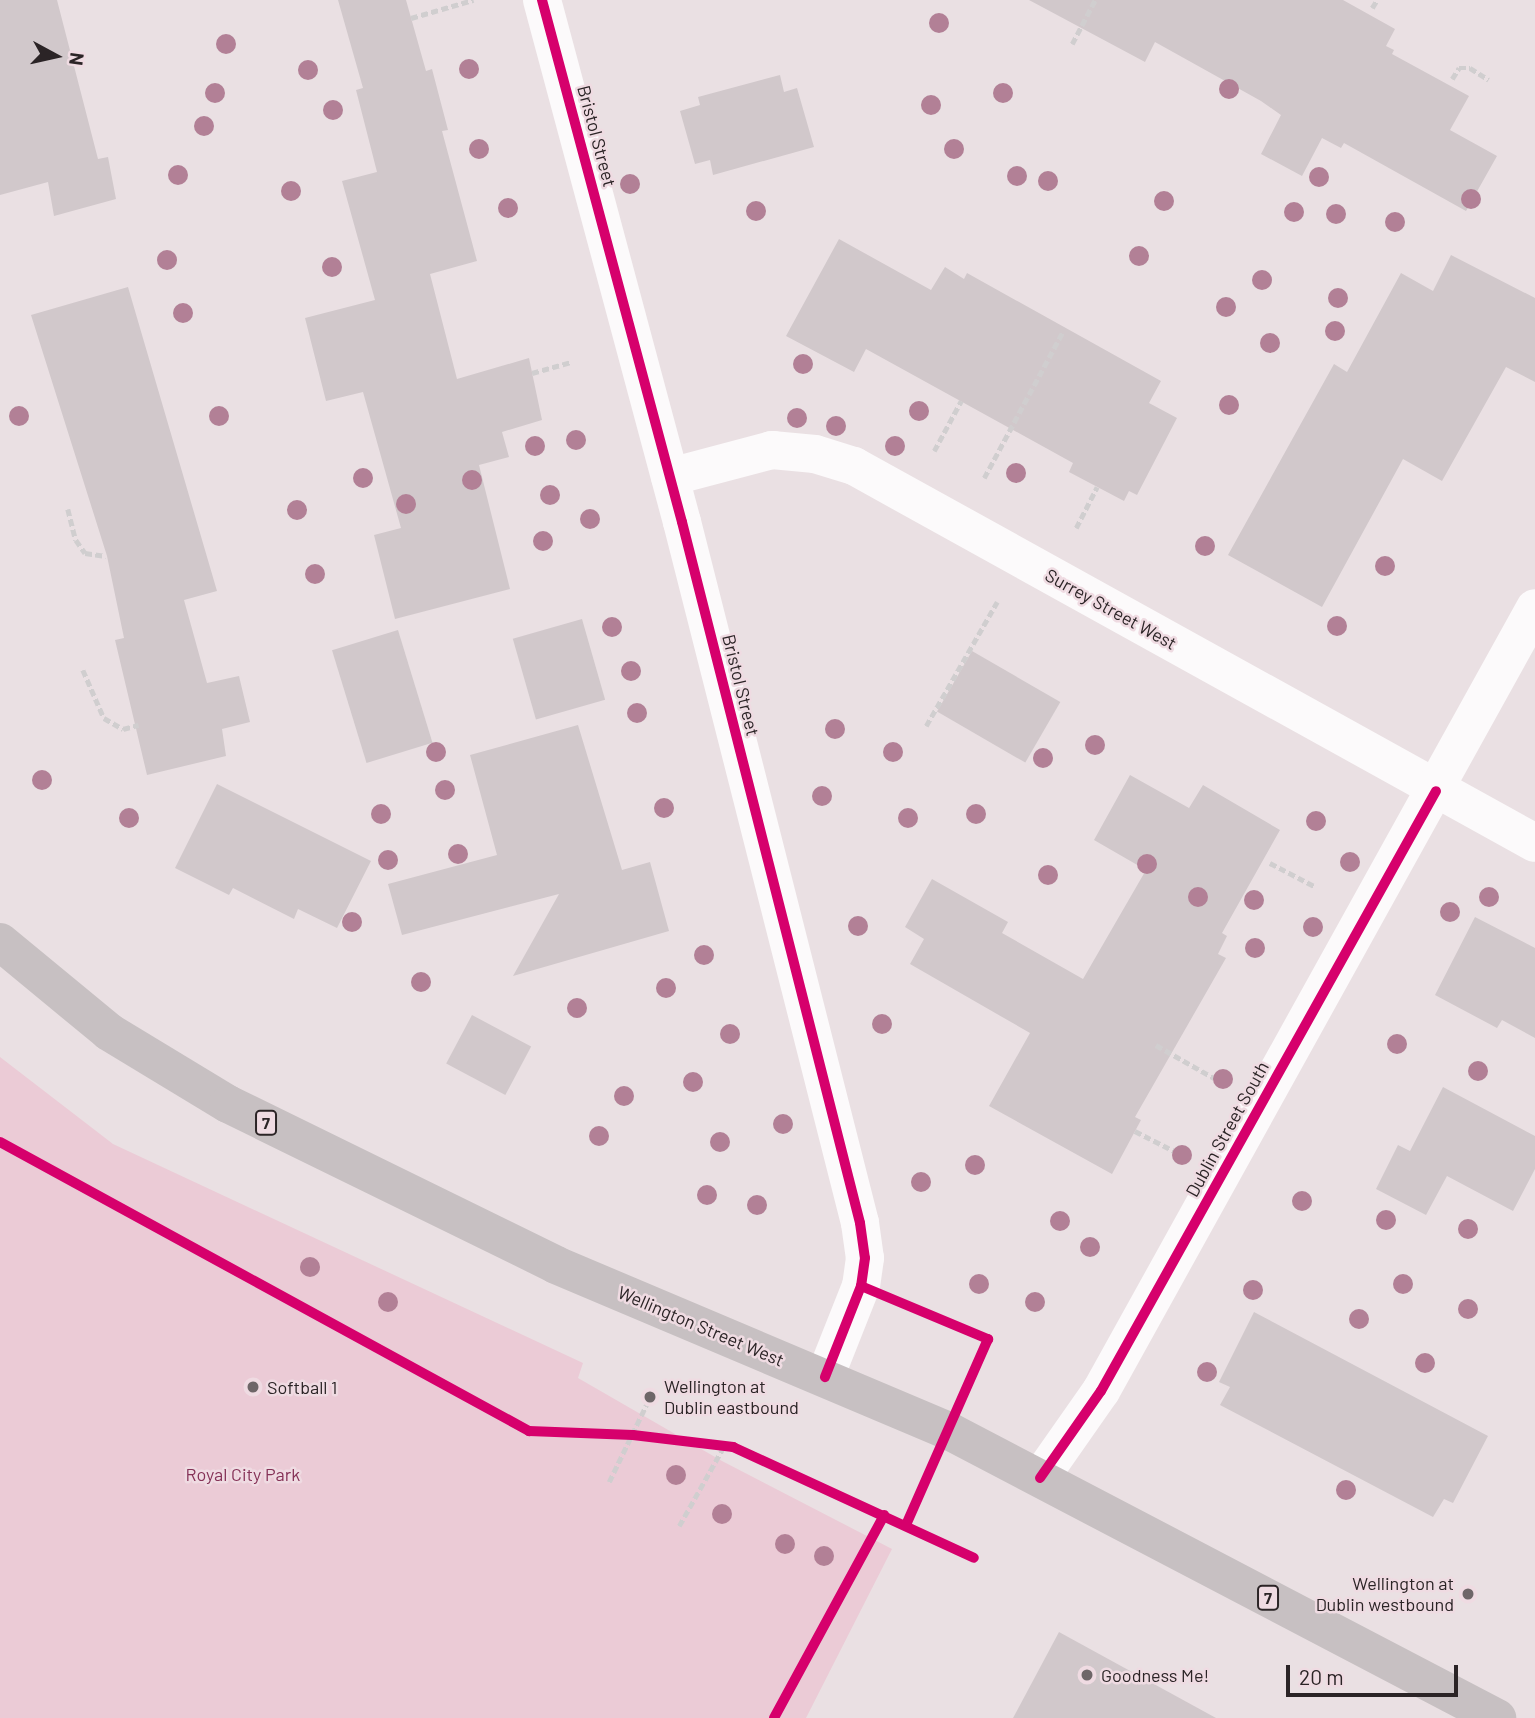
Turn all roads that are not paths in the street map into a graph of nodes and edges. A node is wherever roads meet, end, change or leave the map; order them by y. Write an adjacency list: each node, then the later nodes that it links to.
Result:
1 (542, 0): 2 (street, Bristol Street)
2 (670, 477): 4 (street, Surrey Street West); 7 (street, Bristol Street)
3 (1535, 608): 4 (street, Dublin Street South)
4 (1436, 791): 5 (street, Surrey Street West); 8 (street, Dublin Street South)
5 (1535, 843)
6 (0, 942): 7 (main road, Wellington Street West / 7)
7 (825, 1377): 8 (main road, Wellington Street West / 7)
8 (1040, 1478): 9 (main road, Wellington Street West / 7)
9 (1497, 1718)

